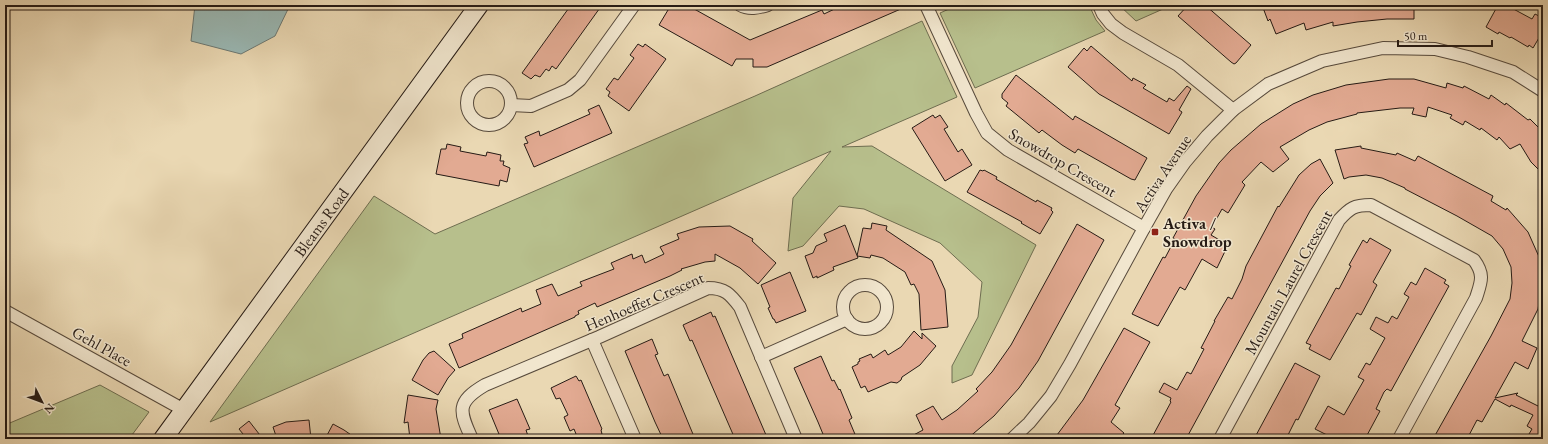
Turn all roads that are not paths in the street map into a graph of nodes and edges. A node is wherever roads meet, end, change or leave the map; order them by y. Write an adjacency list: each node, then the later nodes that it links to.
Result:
1 (479, 5): 15 (main road, Bleams Road)
2 (634, 5): 8 (street)
3 (740, 5): 4 (street)
4 (768, 5)
5 (926, 5): 10 (street, Snowdrop Crescent)
6 (1099, 5): 9 (street)
7 (1542, 89): 9 (street, Activa Avenue)
8 (511, 105)
9 (1233, 110): 10 (street, Activa Avenue)
10 (1144, 228): 20 (street, Activa Avenue)
11 (5, 311): 15 (street, Gehl Place)
12 (847, 319): 14 (street)
13 (592, 340): 14 (street, Henhoeffer Crescent); 17 (street, Henhoeffer Crescent); 18 (street)
14 (761, 357): 19 (street, Henhoeffer Crescent)
15 (184, 410): 16 (main road, Bleams Road)
16 (163, 439)
17 (472, 439)
18 (635, 439)
19 (796, 439)
20 (1012, 439)
21 (1220, 439): 22 (street, Mountain Laurel Crescent)
22 (1399, 439)

